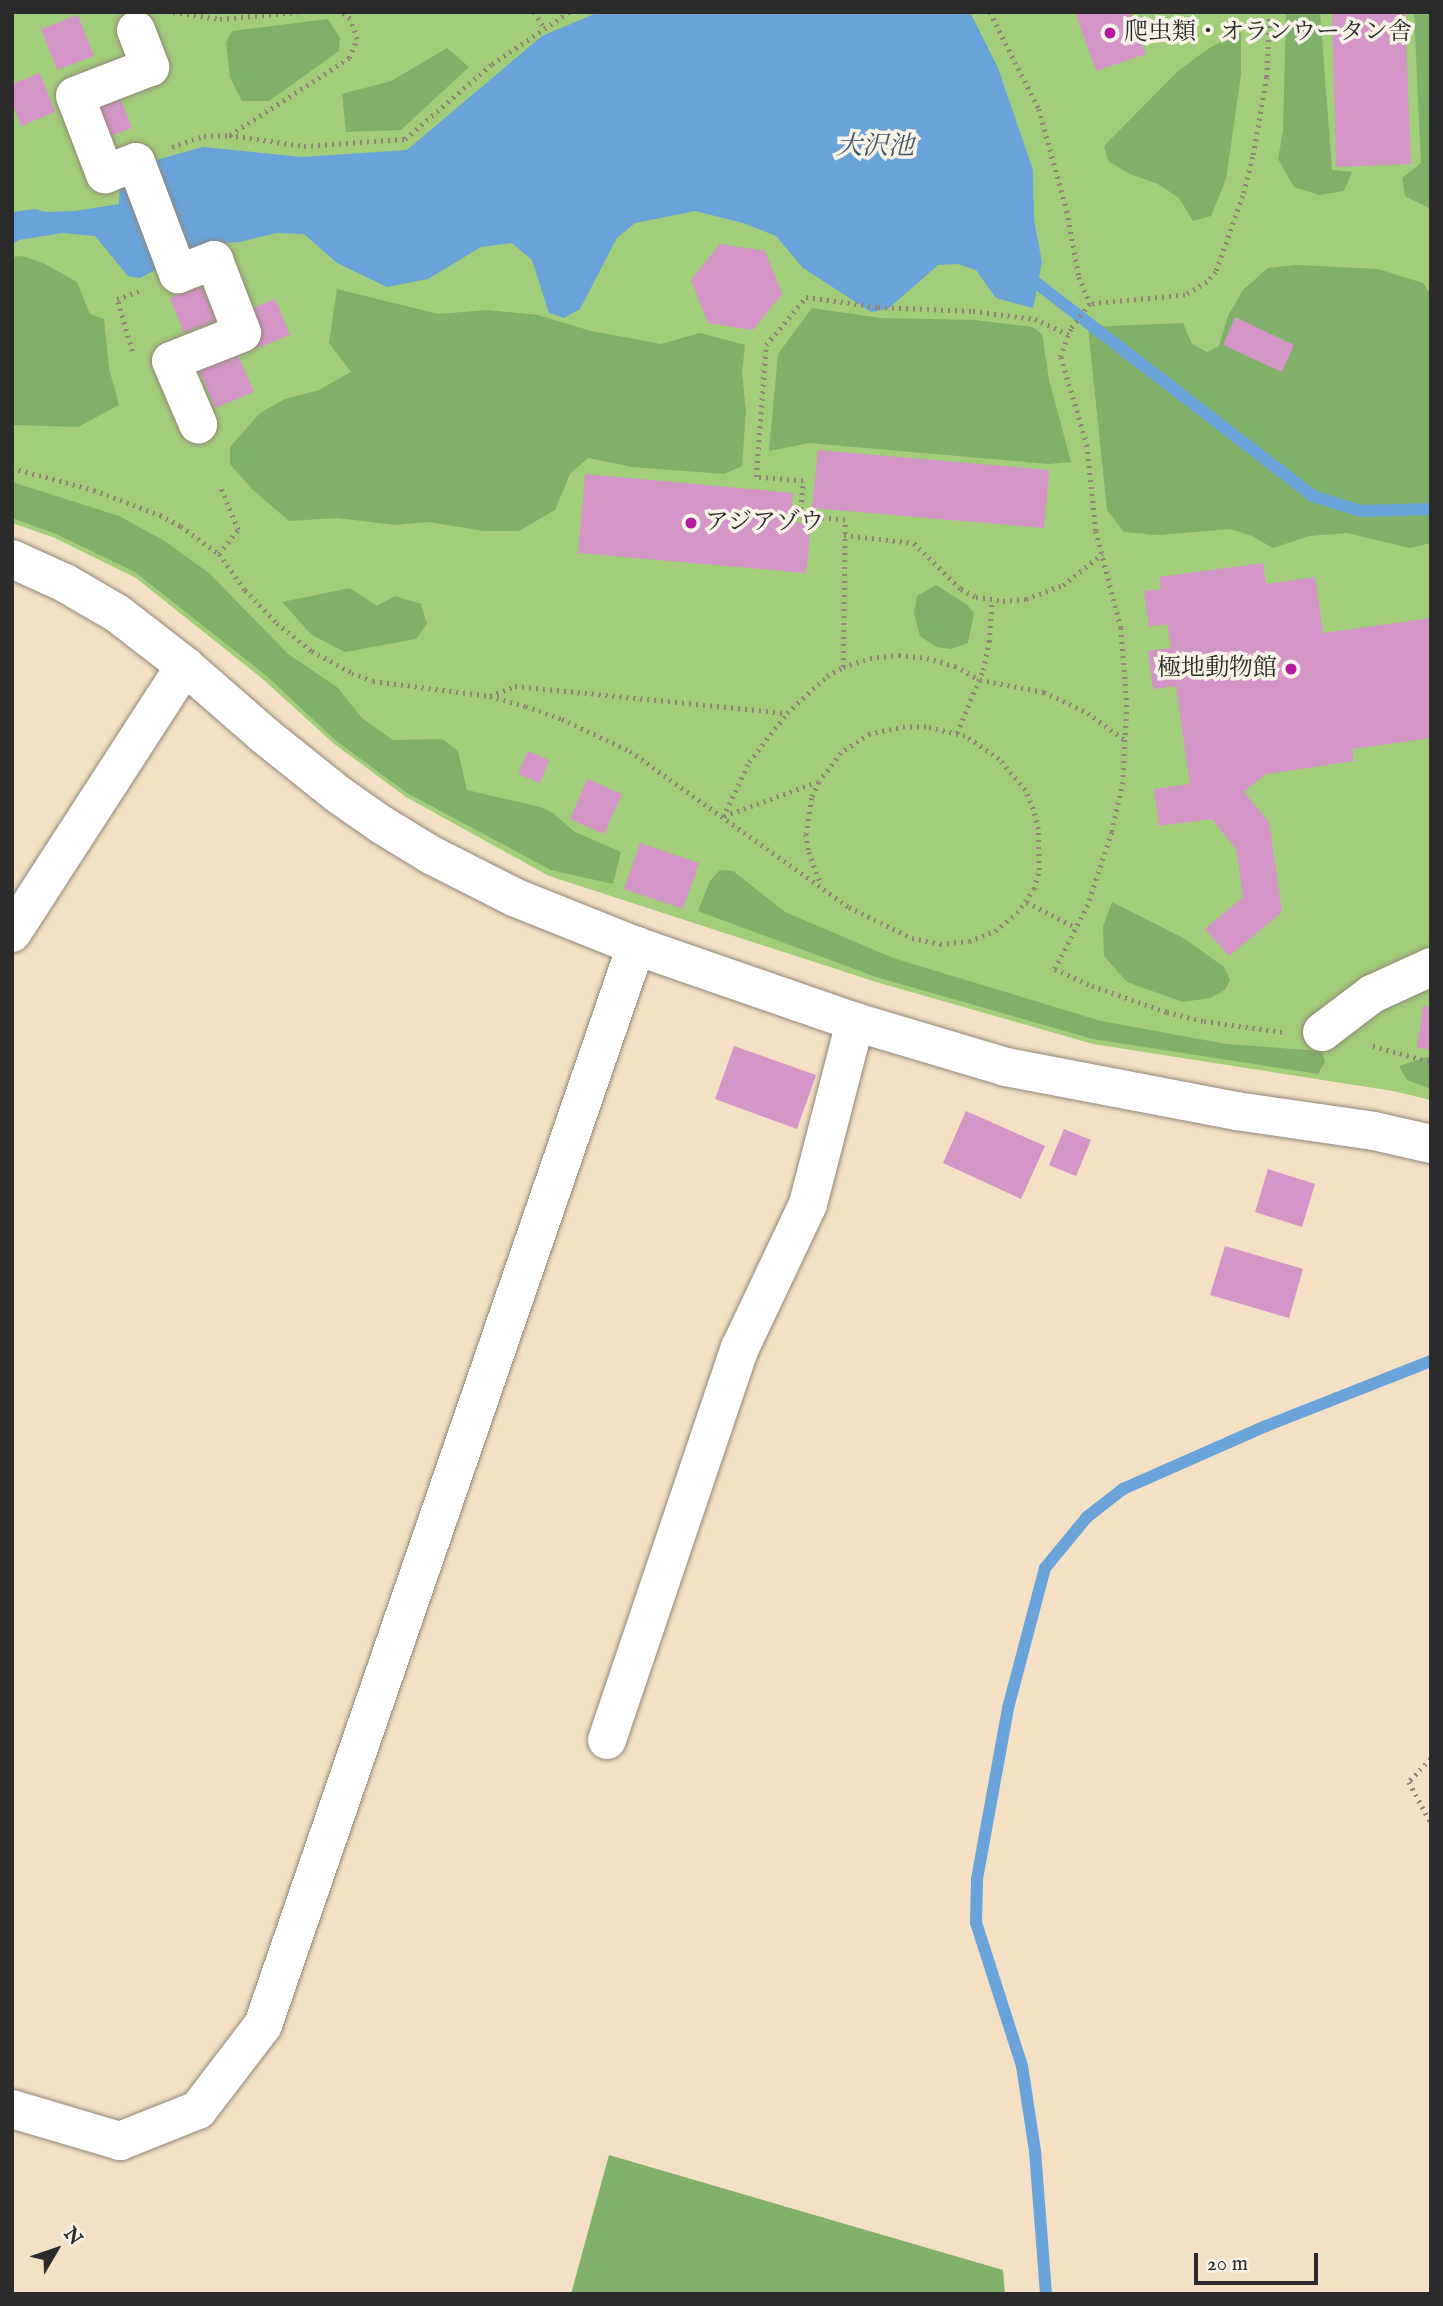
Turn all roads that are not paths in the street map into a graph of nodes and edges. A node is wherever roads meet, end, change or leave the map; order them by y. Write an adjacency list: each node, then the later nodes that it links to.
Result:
1 (136, 30): 2 (street)
2 (198, 424)
3 (12, 559): 4 (street)
4 (185, 666): 5 (street); 6 (street)
5 (12, 933)
6 (636, 946): 8 (street); 12 (street)
7 (1431, 967): 9 (street)
8 (856, 1022): 10 (street); 11 (street)
9 (1322, 1032)
10 (1431, 1144)
11 (607, 1740)
12 (12, 2109)

